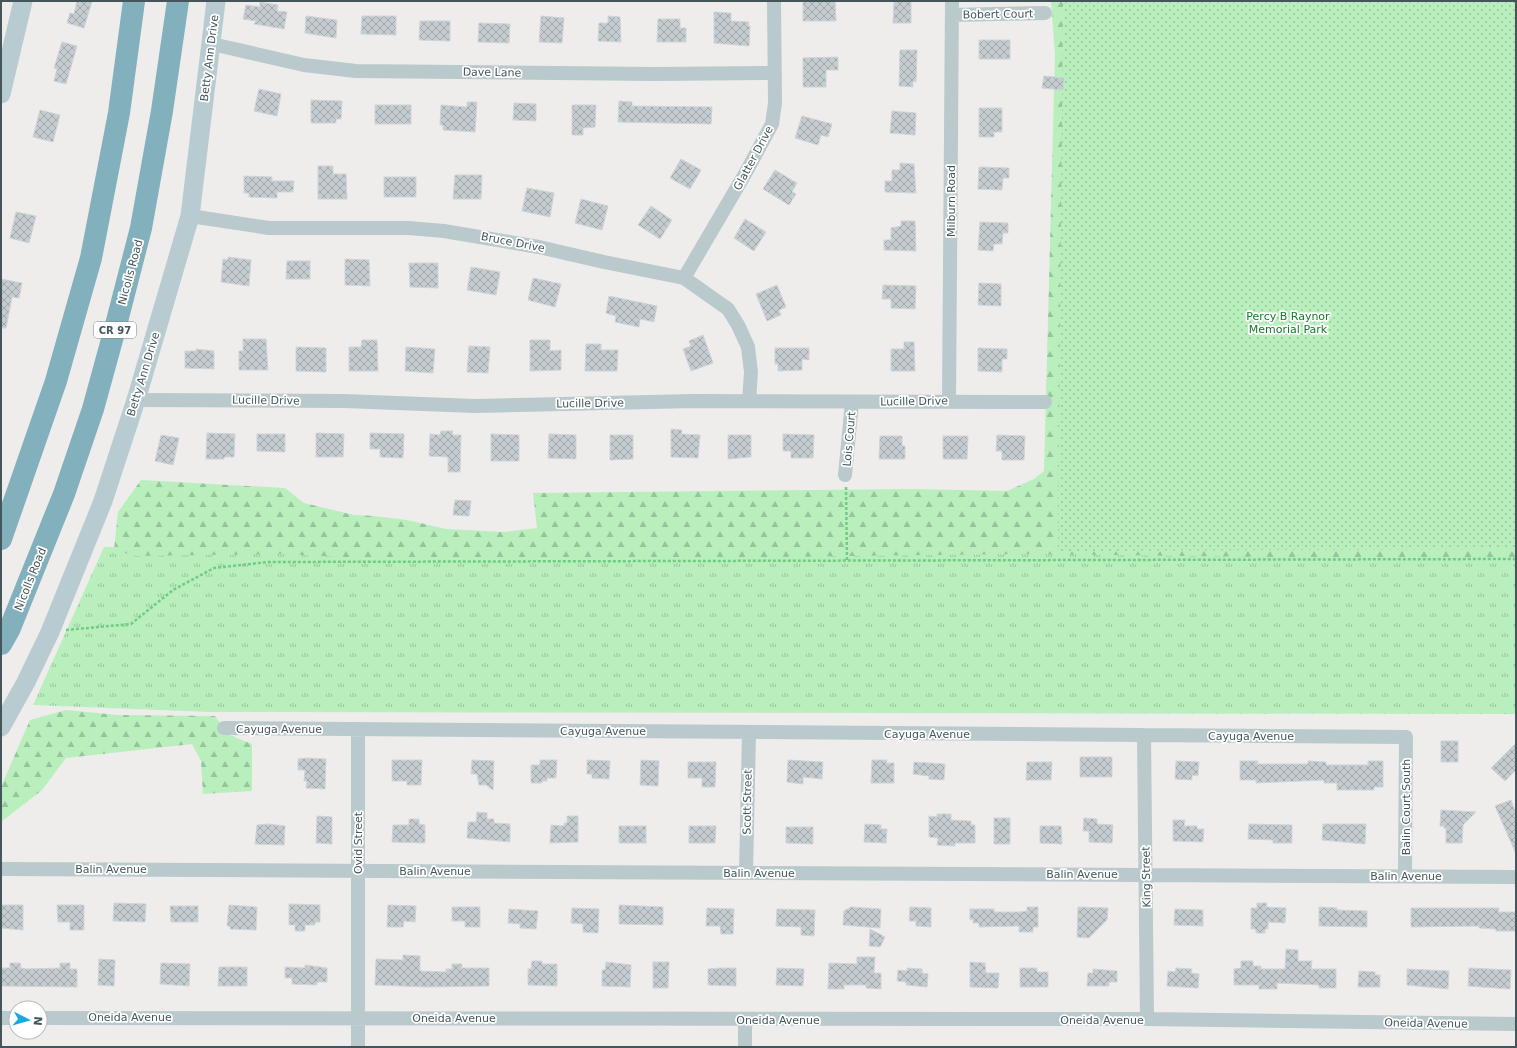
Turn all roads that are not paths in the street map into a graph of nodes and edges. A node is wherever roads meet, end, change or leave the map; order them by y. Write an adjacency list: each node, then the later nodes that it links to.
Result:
1 (24, 1): 10 (street)
2 (134, 1): 19 (highway)
3 (178, 1): 20 (highway, Nicolls Road / CR 97)
4 (216, 1): 8 (street, Betty Ann Drive)
5 (774, 1): 9 (street, Glatter Drive)
6 (952, 8): 7 (street, Bobert Court); 15 (street, Milburn Road)
7 (1045, 13)
8 (212, 44): 9 (street, Dave Lane); 11 (street, Betty Ann Drive)
9 (774, 73): 12 (street, Glatter Drive)
10 (1, 94)
11 (190, 216): 12 (street, Bruce Drive); 13 (street, Betty Ann Drive)
12 (684, 278): 14 (street, Bruce Drive)
13 (136, 400): 14 (street, Lucille Drive); 21 (street, Betty Ann Drive)
14 (749, 400): 16 (street, Lucille Drive)
15 (949, 400): 16 (street, Lucille Drive); 17 (street, Lucille Drive)
16 (852, 402): 18 (street, Lois Court)
17 (1045, 402)
18 (845, 475)
19 (1, 539)
20 (1, 644)
21 (1, 727)
22 (224, 728): 23 (street, Cayuga Avenue)
23 (358, 729): 24 (street, Cayuga Avenue); 28 (street, Ovid Street)
24 (749, 732): 25 (street, Cayuga Avenue); 29 (street, Scott Street)
25 (1144, 735): 26 (street, Cayuga Avenue); 30 (street, King Street)
26 (1406, 737): 31 (street, Balin Court South)
27 (1, 869): 28 (street, Balin Avenue)
28 (358, 871): 29 (street, Balin Avenue); 33 (street, Ovid Street)
29 (746, 873): 30 (street, Balin Avenue)
30 (1146, 875): 31 (street, Balin Avenue); 36 (street, King Street)
31 (1405, 876): 32 (street, Balin Avenue)
32 (1516, 877)
33 (358, 1017): 34 (street, Oneida Avenue); 35 (street, Oneida Avenue); 38 (street, Ovid Street)
34 (48, 1018)
35 (745, 1020): 36 (street, Oneida Avenue); 39 (street)
36 (1147, 1020): 37 (street, Oneida Avenue)
37 (1516, 1024)
38 (358, 1047)
39 (745, 1047)

